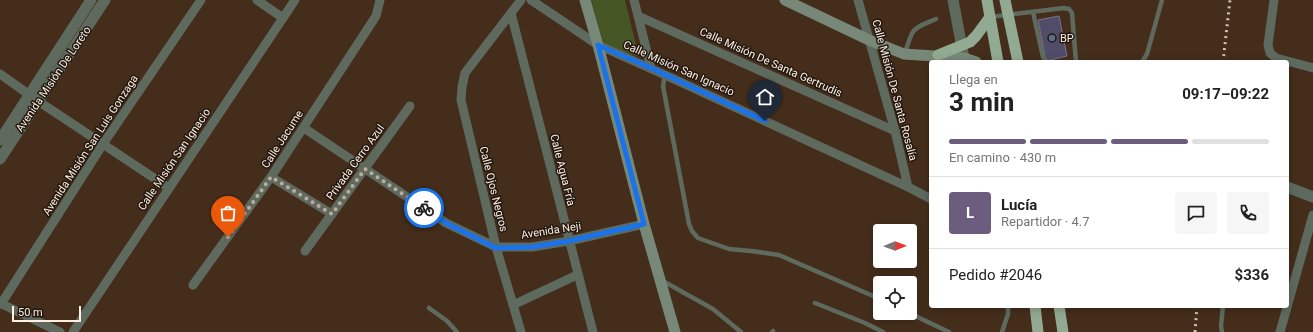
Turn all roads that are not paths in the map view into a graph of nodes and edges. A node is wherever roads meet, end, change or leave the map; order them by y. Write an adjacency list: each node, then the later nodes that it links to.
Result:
1 (91, 0): 42 (street, Avenida Misión De Loreto)
2 (105, 0): 42 (street, Avenida Misión De Loreto)
3 (201, 0): 47 (street, Avenida Misión San Luis Gonzaga)
4 (257, 0): 23 (street)
5 (295, 0): 23 (street, Calle Misión San Ignacio)
6 (380, 0): 44 (street, Calle Jacume)
7 (521, 0): 19 (street)
8 (531, 0): 26 (street, Calle Misión San Ignacio)
9 (585, 0): 26 (main road)
10 (634, 0): 21 (street)
11 (784, 0): 25 (main road)
12 (858, 0): 25 (street, Calle Misión De Santa Rosalía)
13 (953, 0): 27 (street)
14 (987, 0): 22 (highway)
15 (1005, 0): 20 (highway)
16 (1162, 0): 35 (lane)
17 (1274, 0): 36 (street)
18 (1033, 12): 20 (lane); 33 (lane); 34 (lane)
19 (511, 13): 59 (street, Calle Agua Fría); 60 (street, Calle Ojos Negros)
20 (1008, 14): 22 (lane); 32 (highway)
21 (638, 16): 38 (street); 45 (street, Calle Misión De Santa Gertrudis)
22 (990, 16): 27 (highway); 31 (highway)
23 (283, 18): 52 (street, Calle Misión San Ignacio)
24 (936, 19): 28 (lane)
25 (869, 40): 28 (main road); 45 (street, Calle Misión De Santa Rosalía)
26 (598, 45): 38 (street, Calle Misión San Ignacio); 58 (main road)
27 (962, 45): 29 (highway); 30 (street)
28 (904, 54): 29 (main road)
29 (938, 56): 30 (main road)
30 (964, 60)
31 (998, 60)
32 (1018, 60)
33 (1046, 60)
34 (1076, 60)
35 (1143, 60)
36 (1283, 60)
37 (1289, 62): 39 (street)
38 (651, 68): 41 (street, Calle Misión San Ignacio)
39 (1313, 68)
40 (0, 74): 42 (street)
41 (665, 75): 51 (street, Calle Misión San Ignacio); 65 (lane)
42 (34, 98): 46 (street, Avenida Misión De Loreto); 47 (street); 48 (street, Avenida Misión De Loreto)
43 (410, 106): 49 (street, Privada Cerro Azul)
44 (304, 128): 49 (street, Avenida Neji); 50 (street, Calle Jacume)
45 (895, 131): 51 (street, Calle Misión De Santa Rosalía)
46 (0, 140)
47 (103, 144): 52 (street); 68 (street, Avenida Misión San Luis Gonzaga)
48 (0, 159)
49 (365, 169): 56 (street, Privada Cerro Azul); 60 (street, Avenida Neji)
50 (271, 177): 56 (street); 64 (street, Calle Jacume)
51 (908, 187): 55 (street, Calle Misión San Ignacio)
52 (169, 188): 78 (street, Calle Misión San Ignacio)
53 (1289, 188): 54 (street)
54 (1313, 197)
55 (929, 198)
56 (332, 214): 61 (street, Privada Cerro Azul)
57 (1313, 215): 66 (street)
58 (644, 224): 59 (street, Avenida Neji); 63 (main road)
59 (569, 241): 60 (street, Avenida Neji); 62 (street, Calle Agua Fría)
60 (496, 248): 69 (street, Calle Ojos Negros)
61 (305, 251)
62 (577, 274): 69 (street); 81 (street, Calle Agua Fría)
63 (660, 279): 82 (main road); 83 (lane)
64 (192, 285)
65 (873, 296)
66 (1289, 300)
67 (815, 303): 84 (lane)
68 (1, 304): 77 (street)
69 (513, 305): 80 (street, Calle Ojos Negros)
70 (429, 308): 79 (lane)
71 (1008, 308): 86 (lane)
72 (1035, 308): 87 (highway)
73 (1059, 308): 88 (highway)
74 (1223, 308): 89 (lane)
75 (1287, 308): 90 (street)
76 (917, 316): 85 (lane)
77 (60, 332)
78 (73, 332)
79 (457, 332)
80 (521, 332)
81 (593, 332)
82 (675, 332)
83 (742, 332)
84 (883, 332)
85 (949, 332)
86 (1002, 332)
87 (1038, 332)
88 (1063, 332)
89 (1222, 332)
90 (1280, 332)

